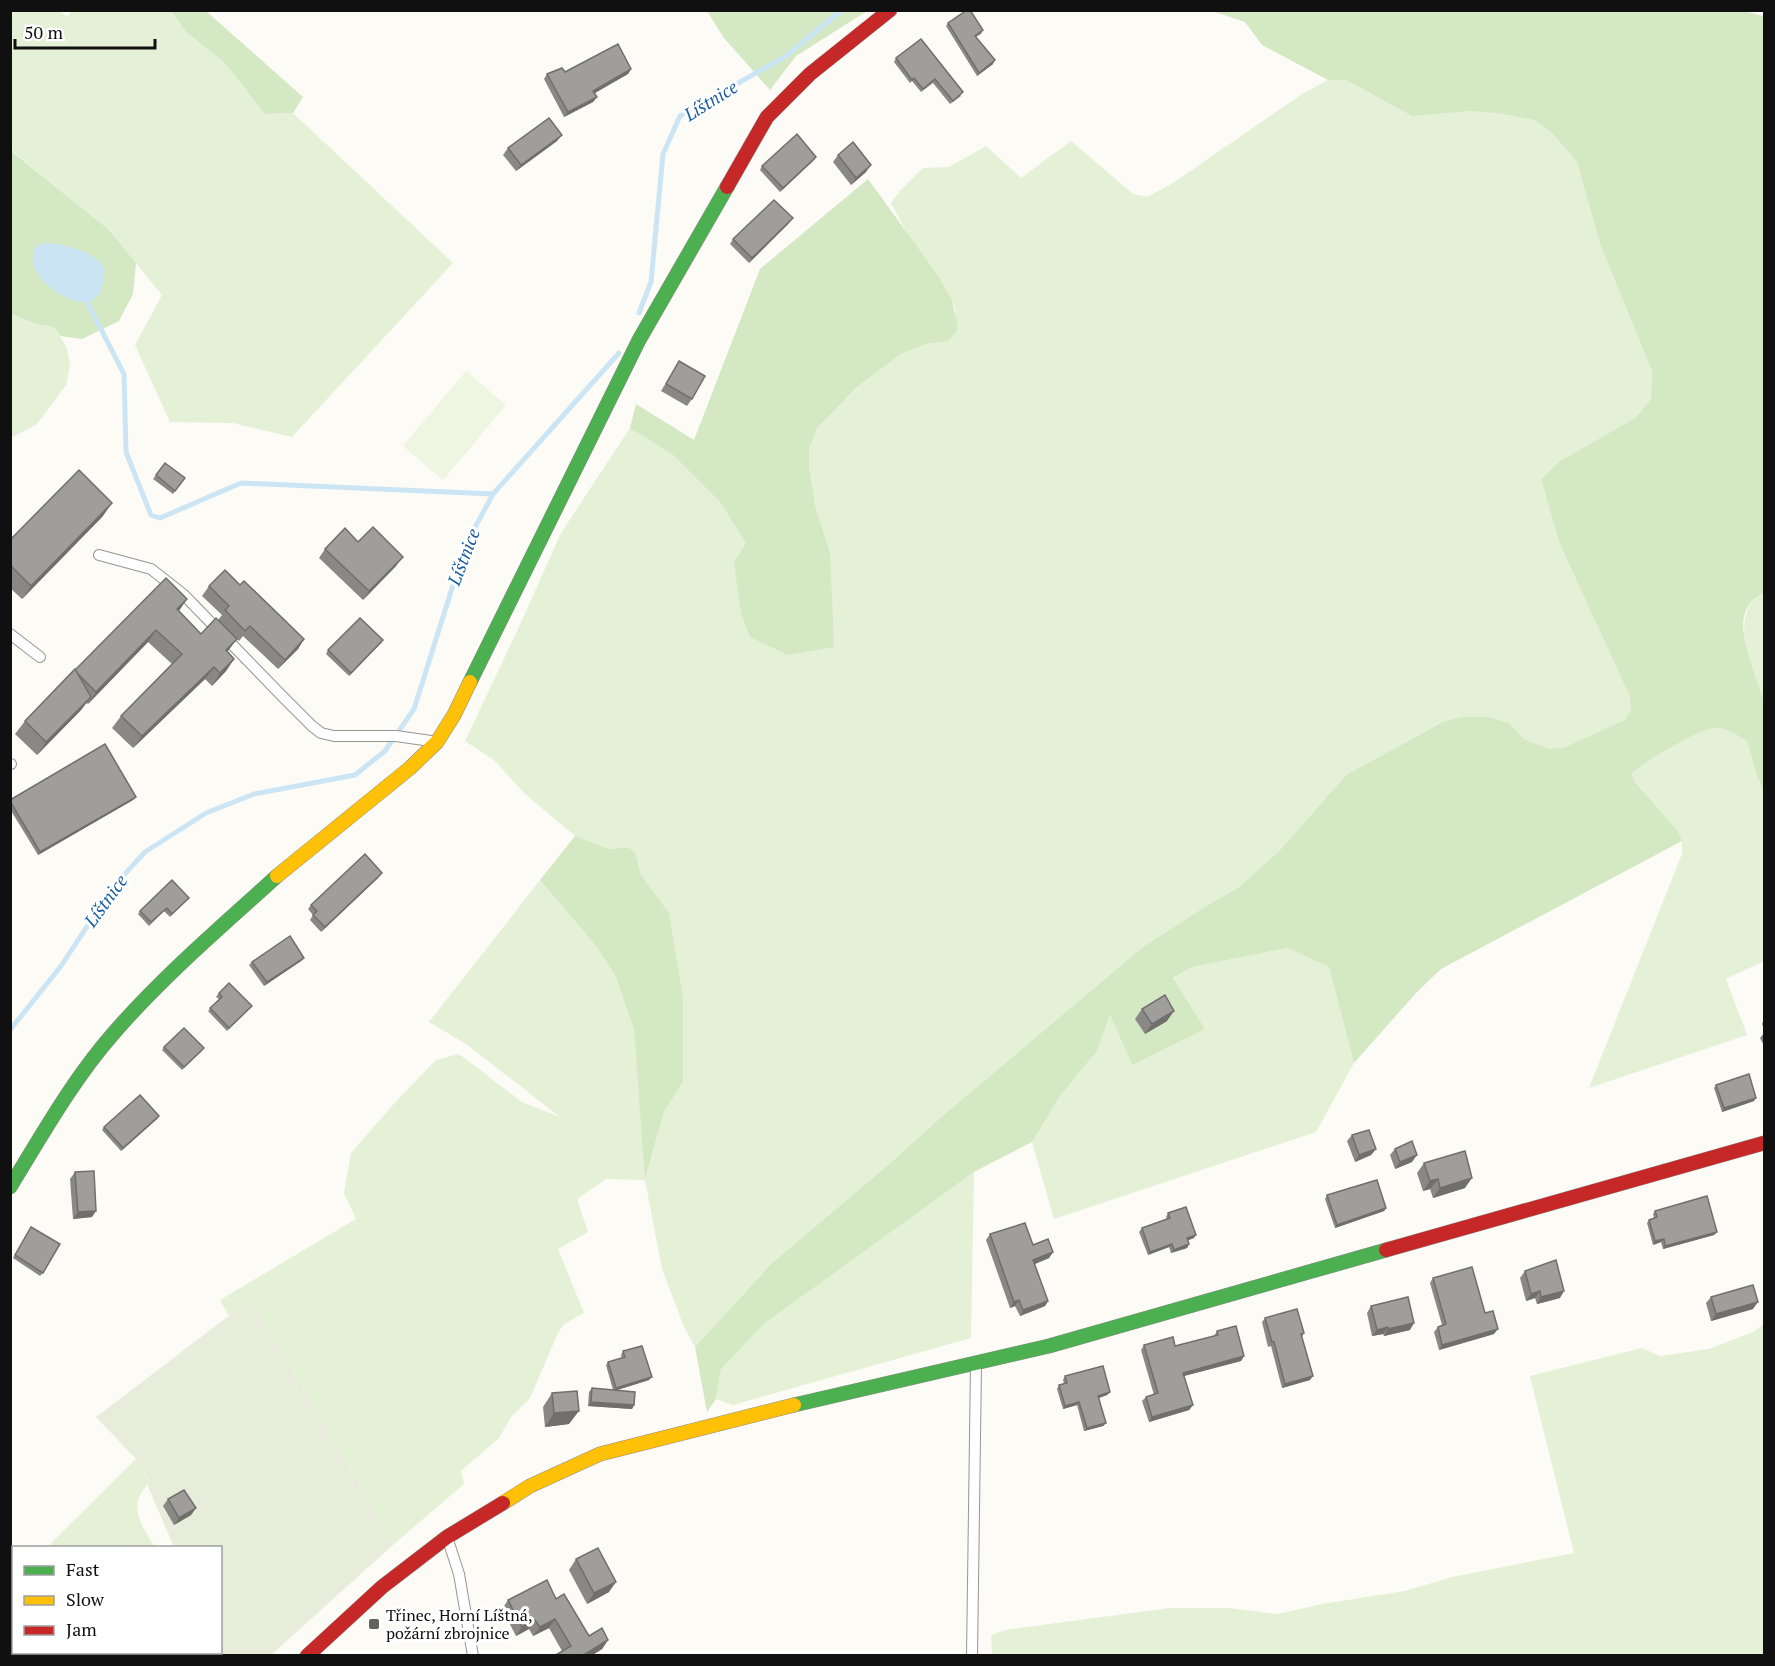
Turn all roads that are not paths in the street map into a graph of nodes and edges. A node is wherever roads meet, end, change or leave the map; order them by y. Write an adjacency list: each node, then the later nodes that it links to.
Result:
1 (890, 10): 5 (street)
2 (99, 555): 5 (lane)
3 (10, 634): 4 (lane)
4 (40, 657)
5 (438, 742): 7 (street)
6 (1764, 1143): 8 (street)
7 (10, 1186)
8 (976, 1364): 9 (street); 12 (lane)
9 (447, 1537): 10 (street); 11 (lane)
10 (307, 1656)
11 (473, 1656)
12 (972, 1656)

